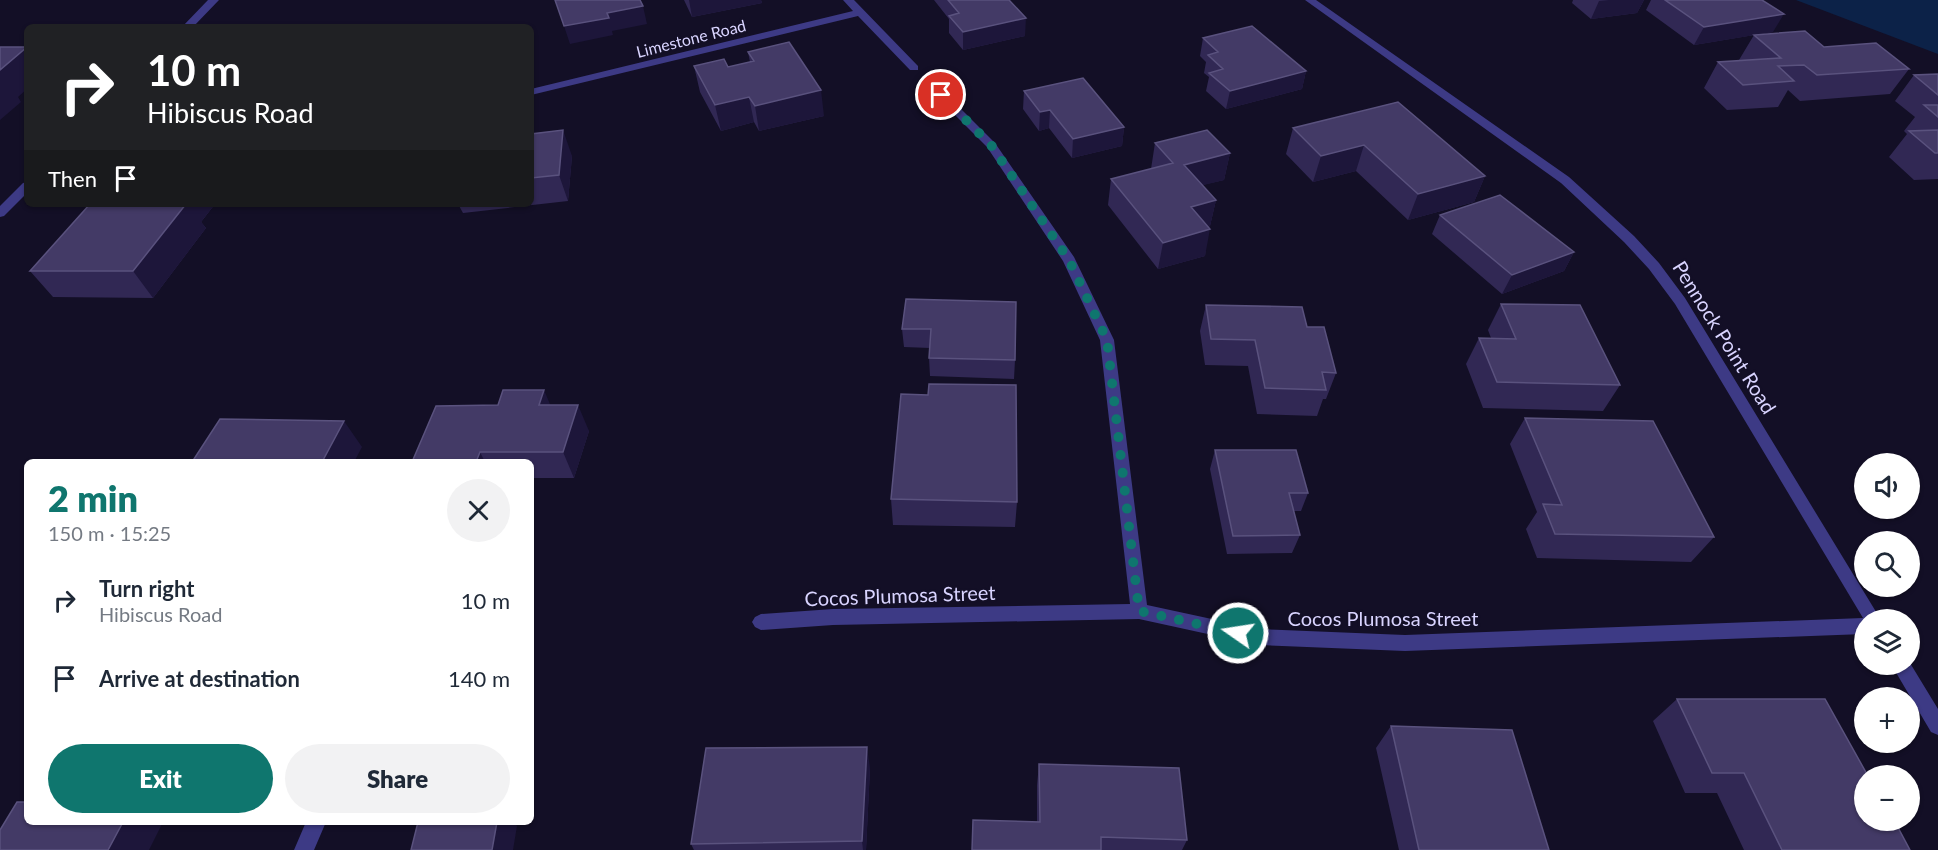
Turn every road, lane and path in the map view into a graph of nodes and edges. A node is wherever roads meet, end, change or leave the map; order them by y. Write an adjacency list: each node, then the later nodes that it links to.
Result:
1 (214, 0): 5 (street)
2 (848, 0): 4 (street)
3 (1310, 0): 11 (street, Pennock Point Road)
4 (858, 13): 6 (street); 7 (street, Limestone Road)
5 (190, 24)
6 (914, 68)
7 (534, 91)
8 (941, 95): 12 (street)
9 (24, 189): 10 (street)
10 (0, 213)
11 (1866, 609)
12 (1139, 611): 13 (street, Cocos Plumosa Street); 14 (street, Cocos Plumosa Street)
13 (761, 622)
14 (1854, 626)
15 (1907, 675): 16 (street)
16 (1938, 726)
17 (315, 825): 18 (street)
18 (304, 850)

